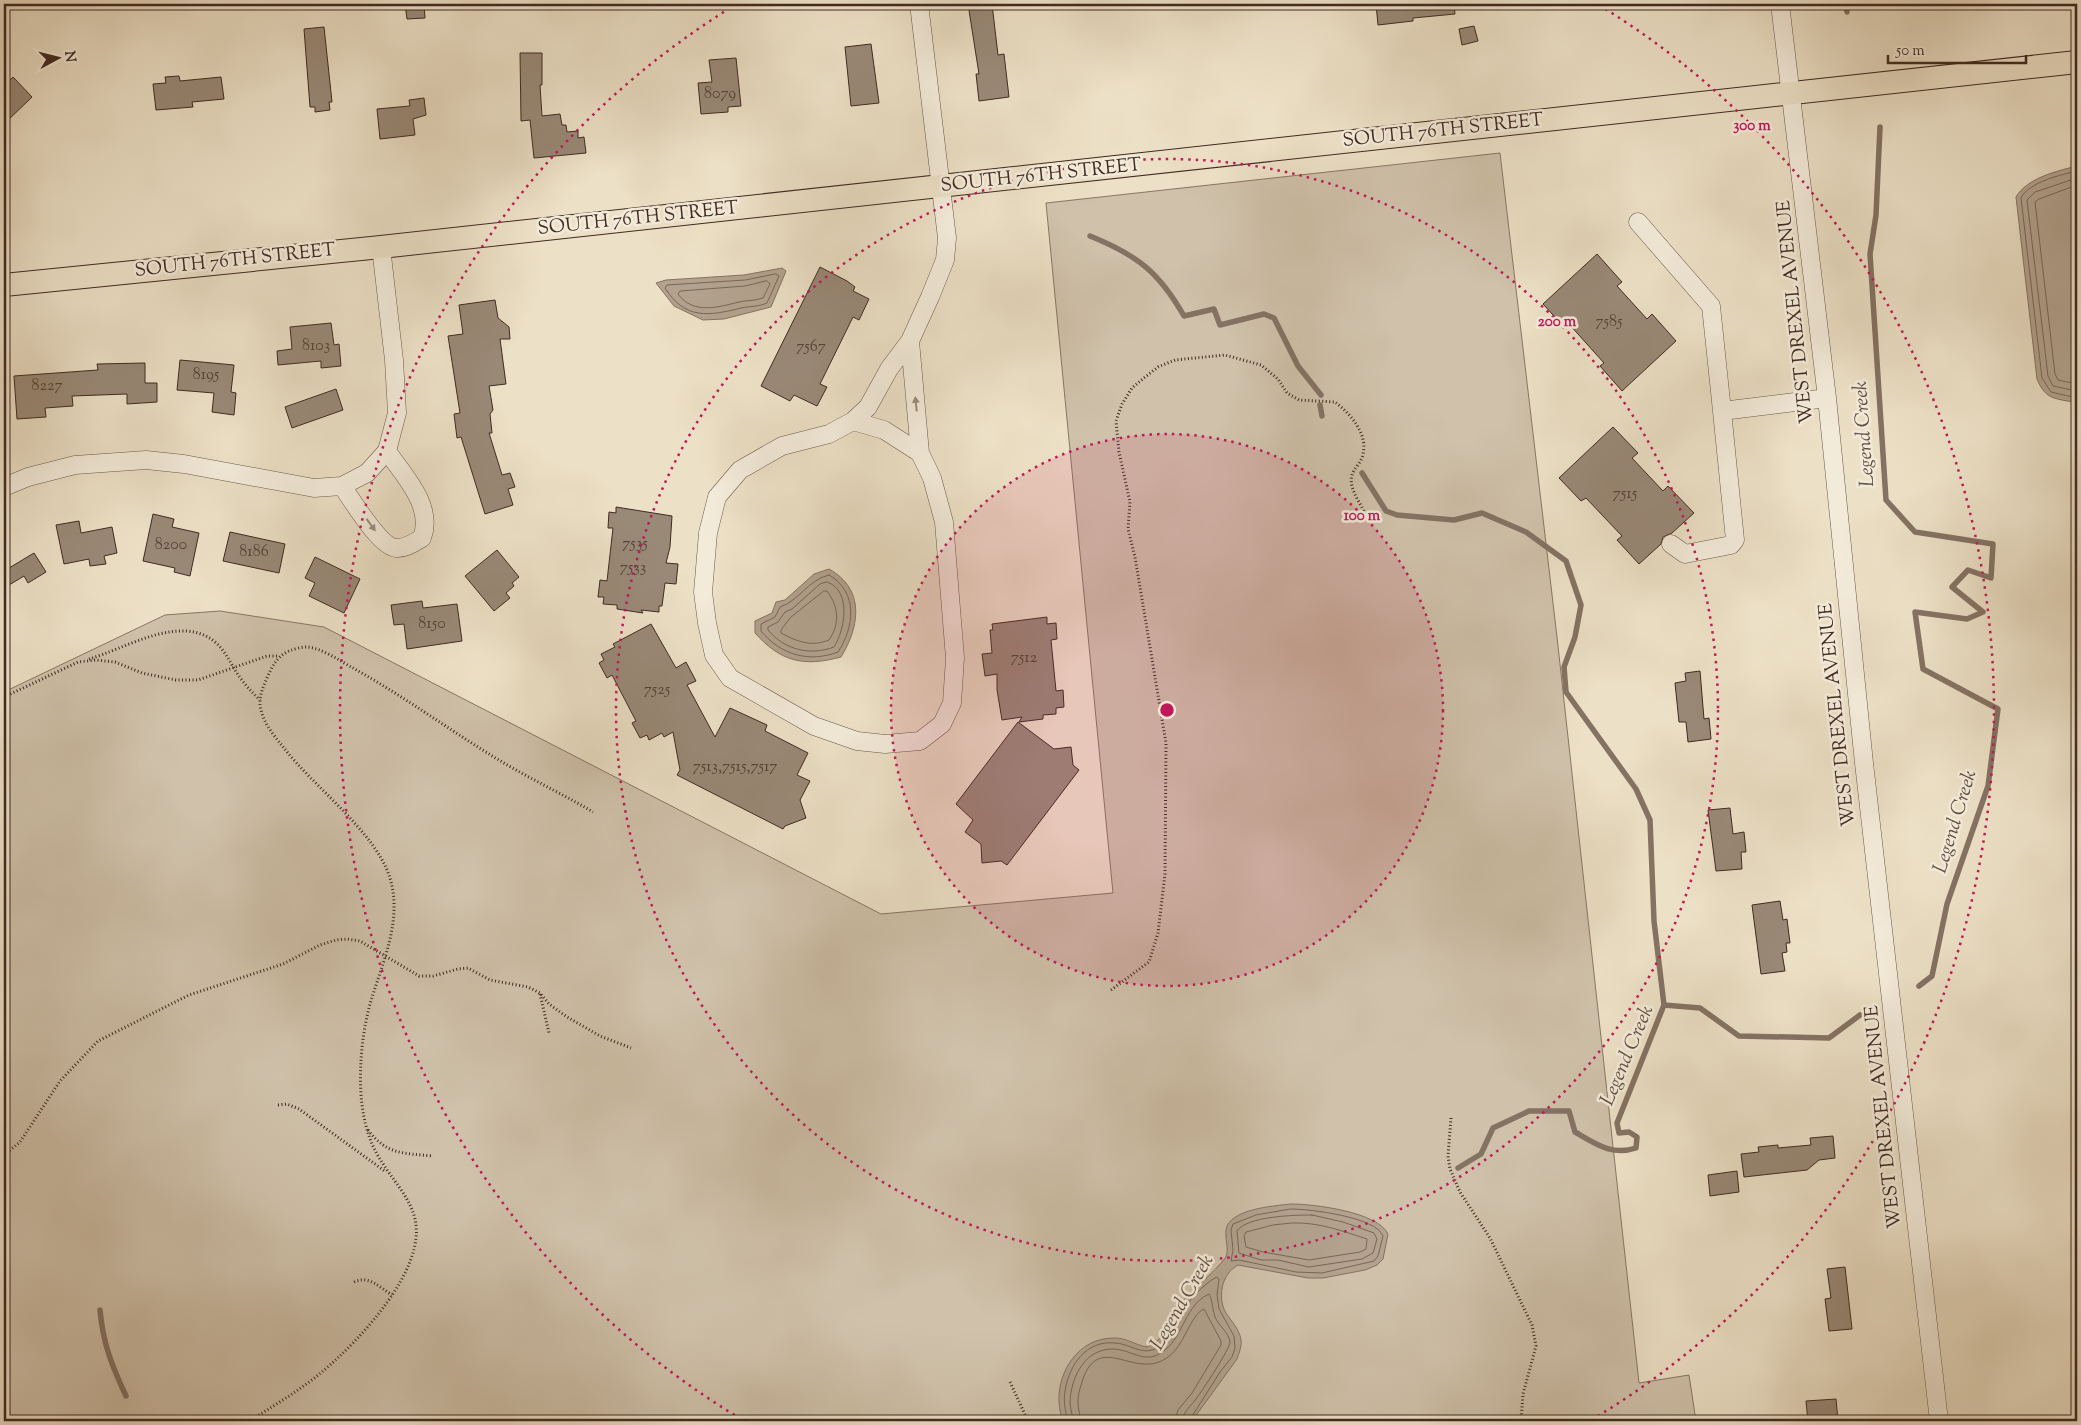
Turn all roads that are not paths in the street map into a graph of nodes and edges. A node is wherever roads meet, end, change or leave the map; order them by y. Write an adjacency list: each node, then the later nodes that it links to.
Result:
1 (919, 4): 5 (street)
2 (1780, 4): 4 (street, WEST DREXEL AVENUE)
3 (2077, 62): 4 (main road, SOUTH 76TH STREET)
4 (1792, 92): 5 (main road, SOUTH 76TH STREET); 10 (street, WEST DREXEL AVENUE)
5 (940, 187): 7 (main road, SOUTH 76TH STREET); 9 (street)
6 (1638, 222): 11 (street)
7 (381, 247): 8 (main road, SOUTH 76TH STREET); 13 (street)
8 (4, 285)
9 (910, 341): 12 (street); 14 (street, one-way to 9)
10 (1827, 398): 11 (street); 18 (street, WEST DREXEL AVENUE)
11 (1722, 411): 17 (street)
12 (853, 421): 14 (street); 14 (street)
13 (387, 451): 15 (street); 15 (street, one-way to 13)
14 (920, 453)
15 (342, 486): 16 (street)
16 (4, 487)
17 (1671, 544)
18 (1940, 1421)

